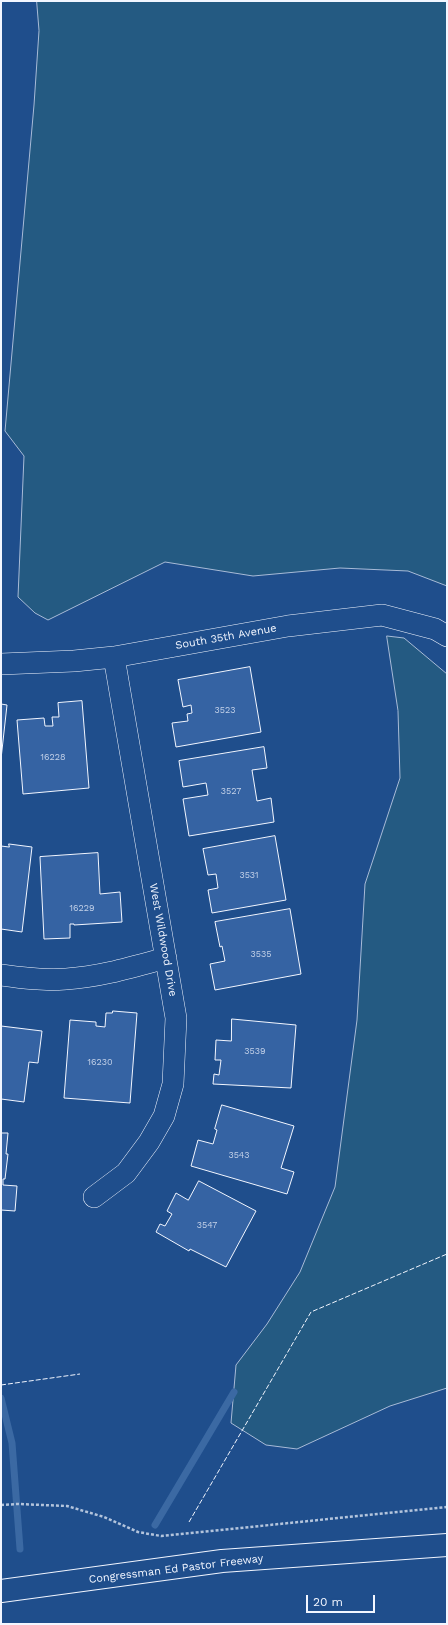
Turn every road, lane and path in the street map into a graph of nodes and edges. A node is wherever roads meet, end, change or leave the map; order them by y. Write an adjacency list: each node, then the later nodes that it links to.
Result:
1 (447, 636): 2 (street, South 35th Avenue)
2 (114, 657): 3 (street, South 35th Avenue); 4 (street, West Wildwood Drive)
3 (1, 664)
4 (166, 958): 5 (street); 6 (street, West Wildwood Drive)
5 (1, 975)
6 (94, 1197)
7 (1, 1505): 8 (path)
8 (447, 1507)
9 (447, 1545): 10 (highway, Congressman Ed Pastor Freeway)
10 (1, 1591)

